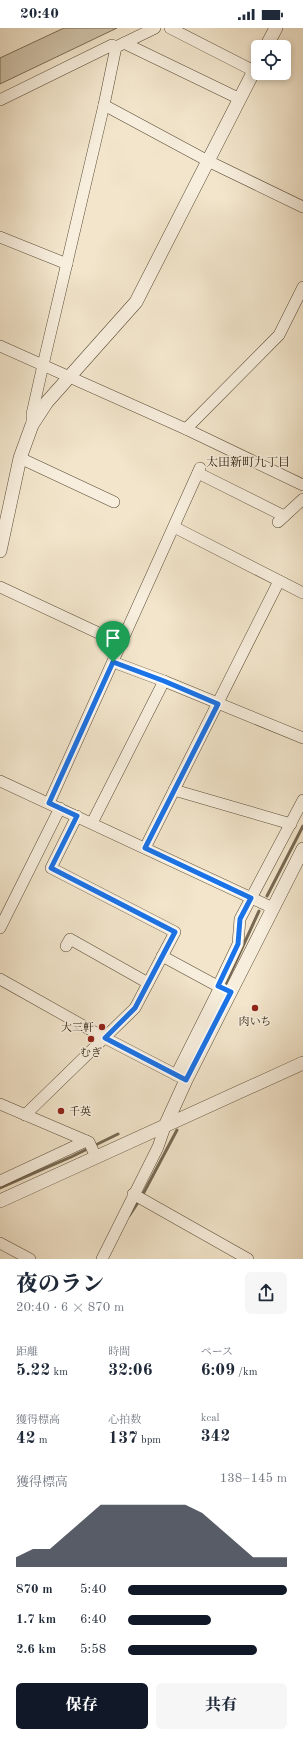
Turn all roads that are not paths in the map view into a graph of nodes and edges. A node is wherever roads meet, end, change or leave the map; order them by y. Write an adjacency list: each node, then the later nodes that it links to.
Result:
1 (155, 28): 5 (street)
2 (170, 28): 6 (street)
3 (276, 28): 4 (street)
4 (270, 40)
5 (120, 45): 8 (street); 9 (street); 10 (street)
6 (251, 65)
7 (251, 77): 9 (street)
8 (2, 99): 11 (street)
9 (240, 99): 12 (street)
10 (104, 105): 12 (street); 15 (street)
11 (0, 108)
12 (208, 161): 13 (street); 19 (street)
13 (303, 207)
14 (0, 237): 15 (street)
15 (67, 264): 18 (street)
16 (303, 287): 21 (street)
17 (0, 346): 18 (street)
18 (43, 365): 19 (street); 20 (street)
19 (68, 377): 20 (street); 21 (street)
20 (32, 425): 22 (street)
21 (186, 429): 23 (street)
22 (20, 458): 25 (street); 26 (street)
23 (303, 485)
24 (303, 499): 27 (street)
25 (114, 502)
26 (3, 522): 28 (street)
27 (174, 527): 29 (street); 32 (street)
28 (0, 551)
29 (279, 581): 31 (street); 35 (street)
30 (0, 587): 32 (street)
31 (303, 593)
32 (122, 644): 33 (street)
33 (113, 662): 34 (street); 40 (street)
34 (164, 681): 35 (street); 43 (street)
35 (218, 704): 36 (street); 38 (street)
36 (303, 738)
37 (0, 781): 40 (street)
38 (174, 790): 44 (street); 45 (street)
39 (303, 800): 44 (street)
40 (49, 803): 41 (street)
41 (60, 808): 42 (street); 50 (street)
42 (77, 816): 43 (street); 52 (street)
43 (92, 824): 45 (street)
44 (290, 824): 48 (street)
45 (145, 848): 48 (street)
46 (303, 850): 47 (street)
47 (299, 869): 49 (street)
48 (251, 898): 49 (street); 55 (street)
49 (274, 908): 55 (street)
50 (0, 928)
51 (66, 946): 54 (street)
52 (162, 956): 54 (street); 55 (street)
53 (0, 979): 56 (street)
54 (148, 983): 56 (street)
55 (223, 988): 58 (street)
56 (105, 1038): 58 (street); 60 (street)
57 (303, 1063): 61 (street)
58 (181, 1077): 61 (street)
59 (0, 1104): 60 (street)
60 (25, 1115): 62 (street)
61 (166, 1124): 62 (street); 64 (street)
62 (91, 1148): 63 (street); 63 (street)
63 (14, 1184): 65 (street)
64 (138, 1197): 68 (street); 69 (street)
65 (0, 1201)
66 (0, 1243): 67 (street)
67 (30, 1259)
68 (102, 1259)
69 (248, 1259)

